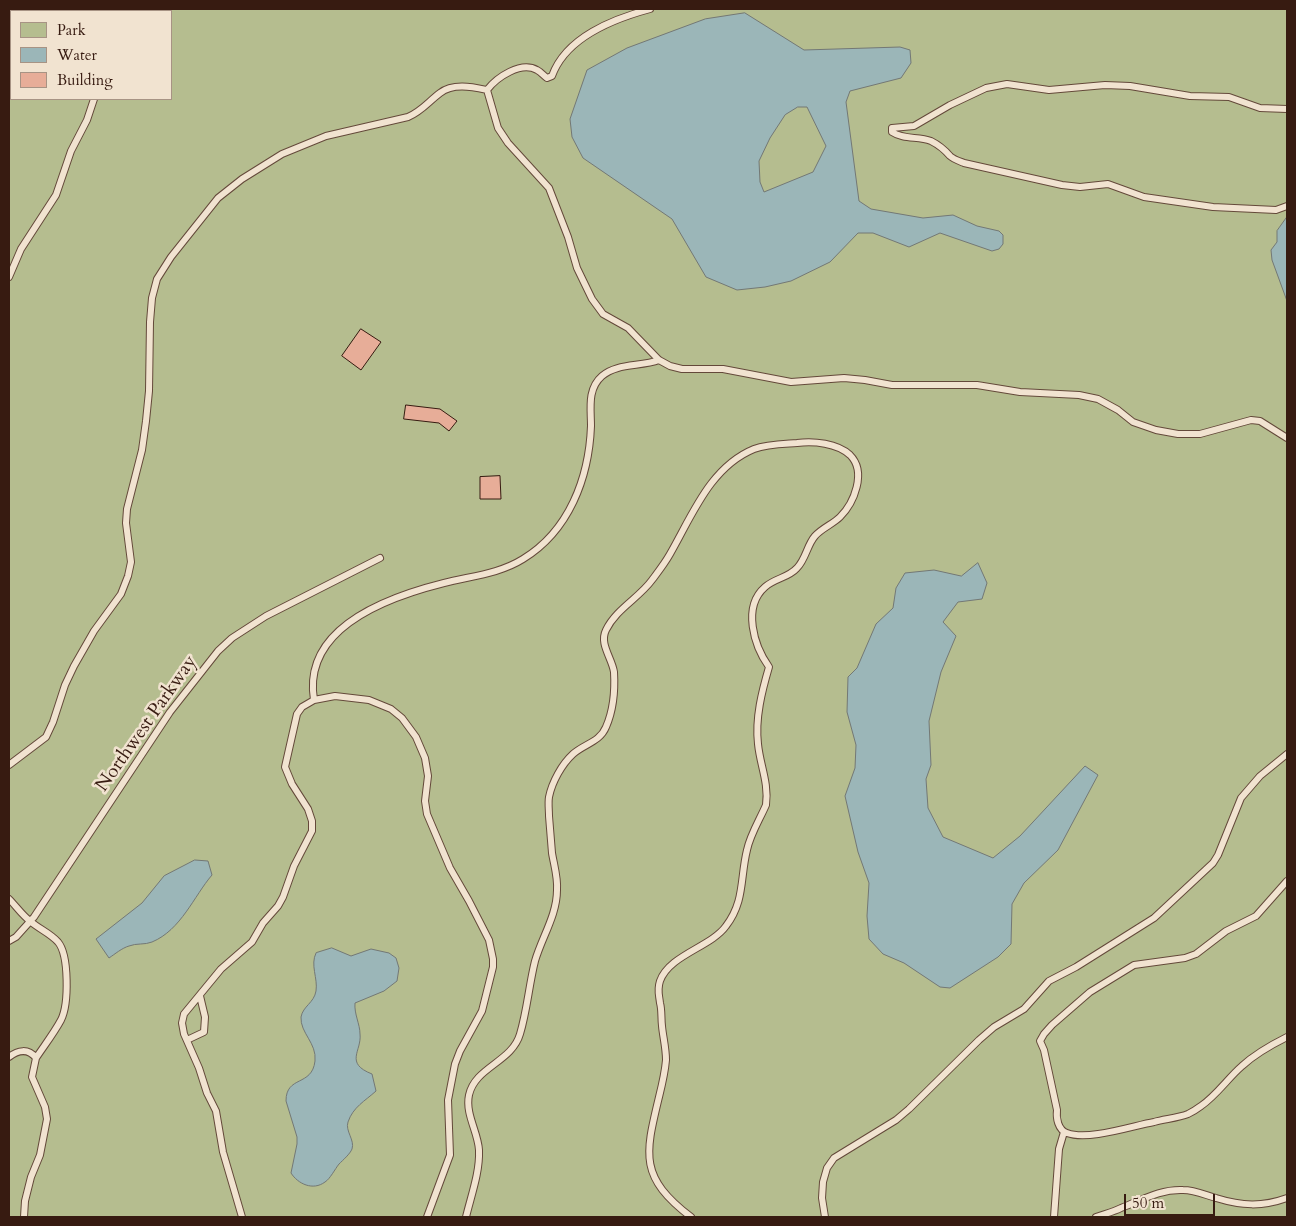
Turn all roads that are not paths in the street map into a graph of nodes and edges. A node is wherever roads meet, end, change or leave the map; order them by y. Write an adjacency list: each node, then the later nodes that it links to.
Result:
1 (650, 9): 2 (lane)
2 (487, 90): 7 (lane); 12 (lane)
3 (94, 100): 6 (lane)
4 (1287, 109): 5 (lane)
5 (1287, 206)
6 (9, 277)
7 (659, 360): 8 (lane); 10 (lane)
8 (1287, 438)
9 (380, 558): 15 (lane, Northwest Parkway)
10 (314, 700): 17 (lane); 26 (lane)
11 (1287, 754): 29 (lane)
12 (9, 765)
13 (1287, 880): 22 (lane)
14 (9, 899): 15 (lane)
15 (30, 922): 16 (lane, Northwest Parkway); 21 (lane)
16 (9, 941)
17 (200, 996): 19 (lane); 19 (lane)
18 (1287, 1037): 22 (lane)
19 (187, 1040): 25 (lane)
20 (9, 1057): 21 (lane)
21 (36, 1058): 24 (lane)
22 (1064, 1132): 30 (lane)
23 (1287, 1198): 31 (lane)
24 (24, 1217)
25 (242, 1217)
26 (427, 1217)
27 (466, 1217): 28 (lane)
28 (690, 1217)
29 (825, 1217)
30 (1054, 1217)
31 (1096, 1217)

